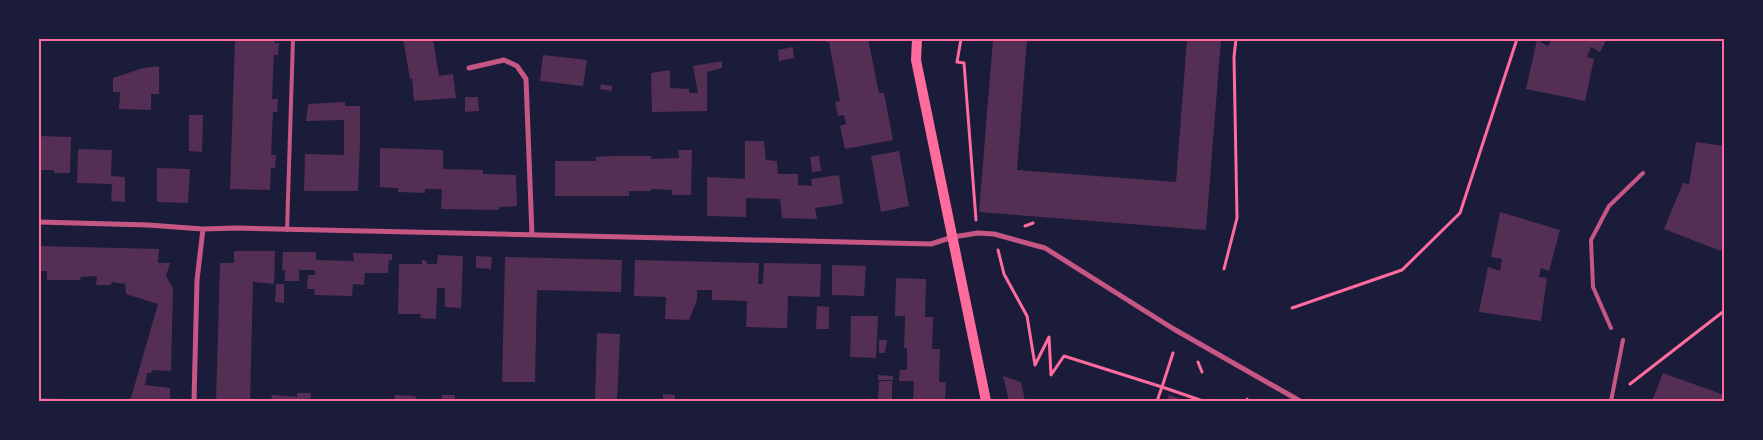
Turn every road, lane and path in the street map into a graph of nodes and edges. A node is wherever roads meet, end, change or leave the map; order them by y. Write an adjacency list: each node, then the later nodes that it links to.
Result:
1 (293, 39): 10 (lane)
2 (917, 39): 14 (main road)
3 (961, 39): 11 (path)
4 (1236, 39): 15 (path)
5 (1517, 39): 16 (path)
6 (469, 68): 13 (street)
7 (1643, 173): 18 (lane)
8 (39, 222): 9 (street)
9 (202, 229): 10 (street); 23 (street)
10 (287, 230): 13 (street)
11 (978, 233): 12 (street); 14 (street)
12 (994, 234): 21 (path); 27 (street)
13 (532, 235): 14 (street)
14 (953, 237): 24 (main road)
15 (1224, 269)
16 (1292, 308)
17 (1724, 311): 22 (path)
18 (1611, 328)
19 (1623, 340): 22 (lane)
20 (1173, 353): 21 (path)
21 (1162, 387): 25 (path); 26 (path)
22 (1611, 400)
23 (194, 401)
24 (986, 401)
25 (1157, 401)
26 (1203, 401)
27 (1300, 401)

